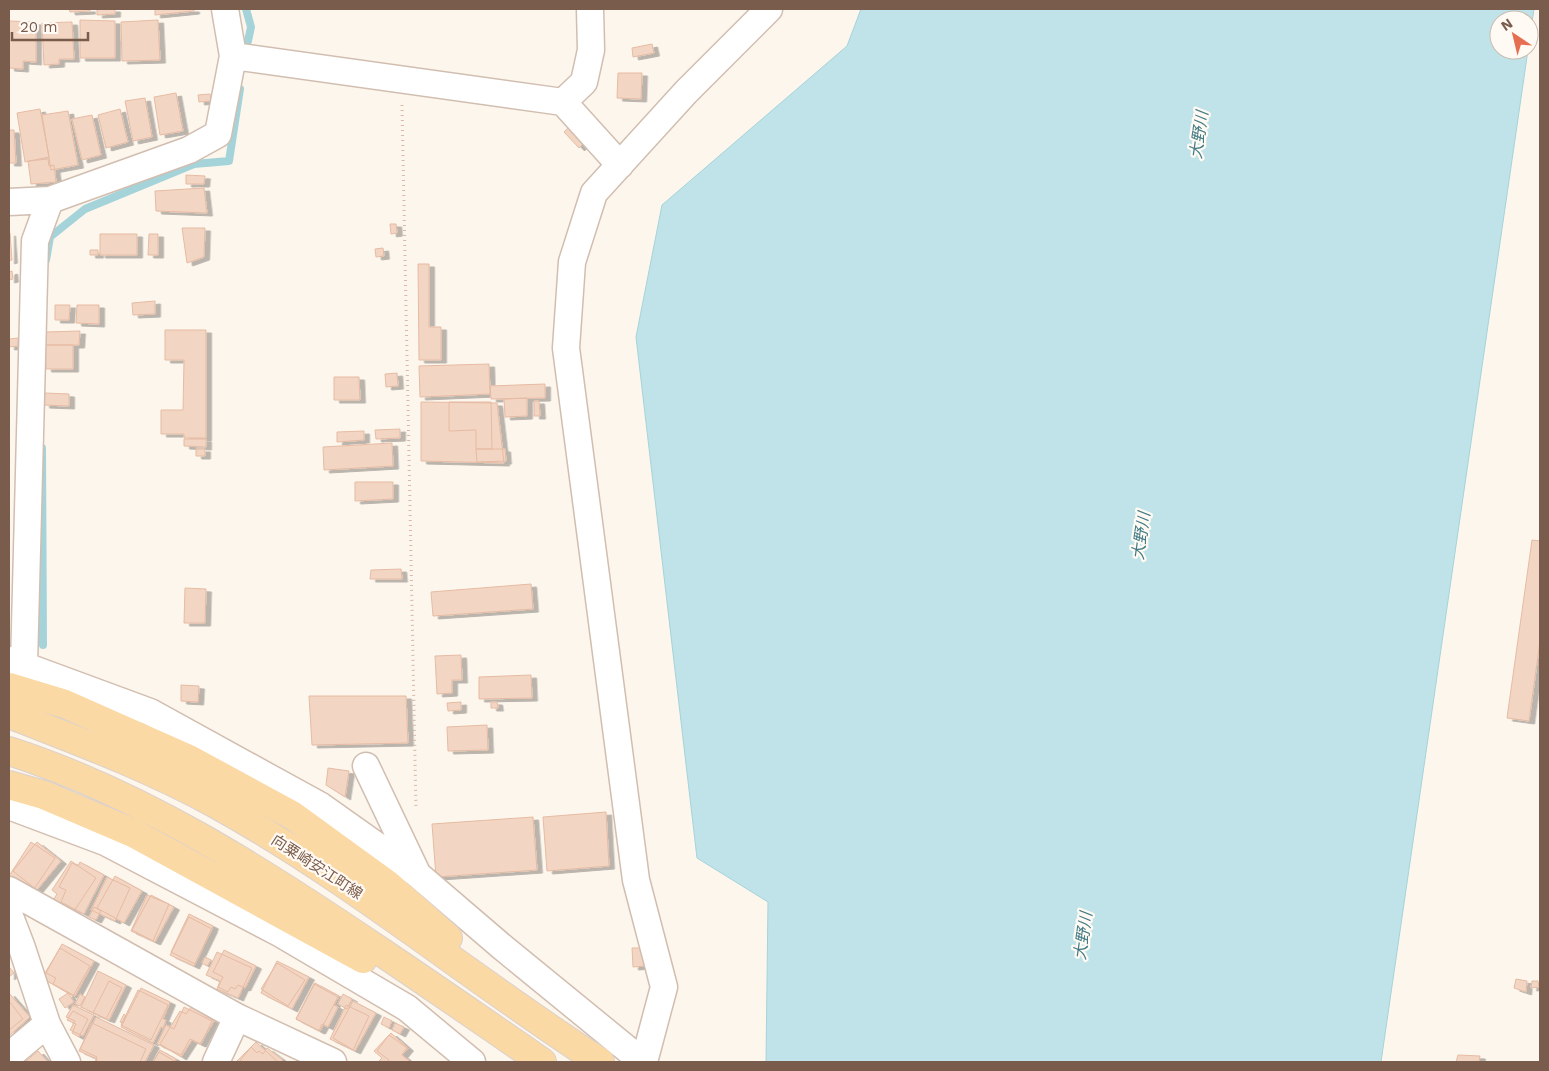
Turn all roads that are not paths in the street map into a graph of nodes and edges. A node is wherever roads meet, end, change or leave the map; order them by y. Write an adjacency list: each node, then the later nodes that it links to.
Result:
1 (225, 9): 4 (street)
2 (590, 9): 5 (street)
3 (769, 9): 6 (street)
4 (233, 56): 5 (street); 7 (street)
5 (563, 102): 6 (street)
6 (620, 164): 30 (street)
7 (50, 200): 8 (street); 9 (street)
8 (9, 202)
9 (16, 663): 16 (street)
10 (9, 687): 21 (main road)
11 (9, 714): 21 (main road, 向粟崎安江町線)
12 (9, 751): 22 (main road)
13 (366, 766): 16 (street)
14 (9, 784): 22 (main road)
15 (9, 806): 27 (street)
16 (417, 874): 30 (street)
17 (9, 890): 19 (street)
18 (9, 914): 20 (street)
19 (237, 1016): 25 (street); 26 (street)
20 (47, 1024): 23 (street); 24 (street)
21 (545, 1026): 29 (main road, 向粟崎安江町線)
22 (500, 1032): 28 (main road)
23 (9, 1056)
24 (67, 1062)
25 (216, 1062)
26 (333, 1062)
27 (472, 1062)
28 (542, 1062)
29 (600, 1062)
30 (644, 1062)

